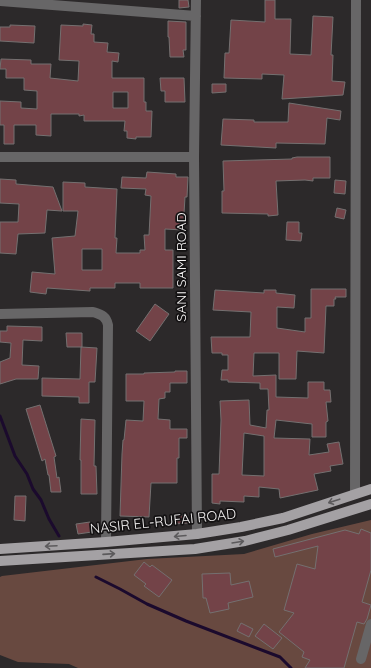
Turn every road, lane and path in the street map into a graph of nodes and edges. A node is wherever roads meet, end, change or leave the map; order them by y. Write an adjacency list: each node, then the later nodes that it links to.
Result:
1 (196, 0): 4 (street, SANI SAMI ROAD)
2 (356, 0): 9 (street)
3 (0, 1): 4 (street)
4 (196, 16): 6 (street, SANI SAMI ROAD)
5 (0, 157): 6 (street)
6 (194, 157): 11 (street, SANI SAMI ROAD)
7 (0, 314): 12 (street)
8 (371, 489): 9 (main road, NASIR EL-RUFAI ROAD)
9 (355, 494): 11 (main road, NASIR EL-RUFAI ROAD, one-way to 11)
10 (371, 504): 14 (main road, NASIR EL-RUFAI ROAD, one-way to 10)
11 (197, 534): 12 (main road, NASIR EL-RUFAI ROAD, one-way to 12)
12 (106, 542): 13 (main road, NASIR EL-RUFAI ROAD, one-way to 13)
13 (0, 549)
14 (0, 561)
15 (371, 624): 16 (street)
16 (361, 659)

